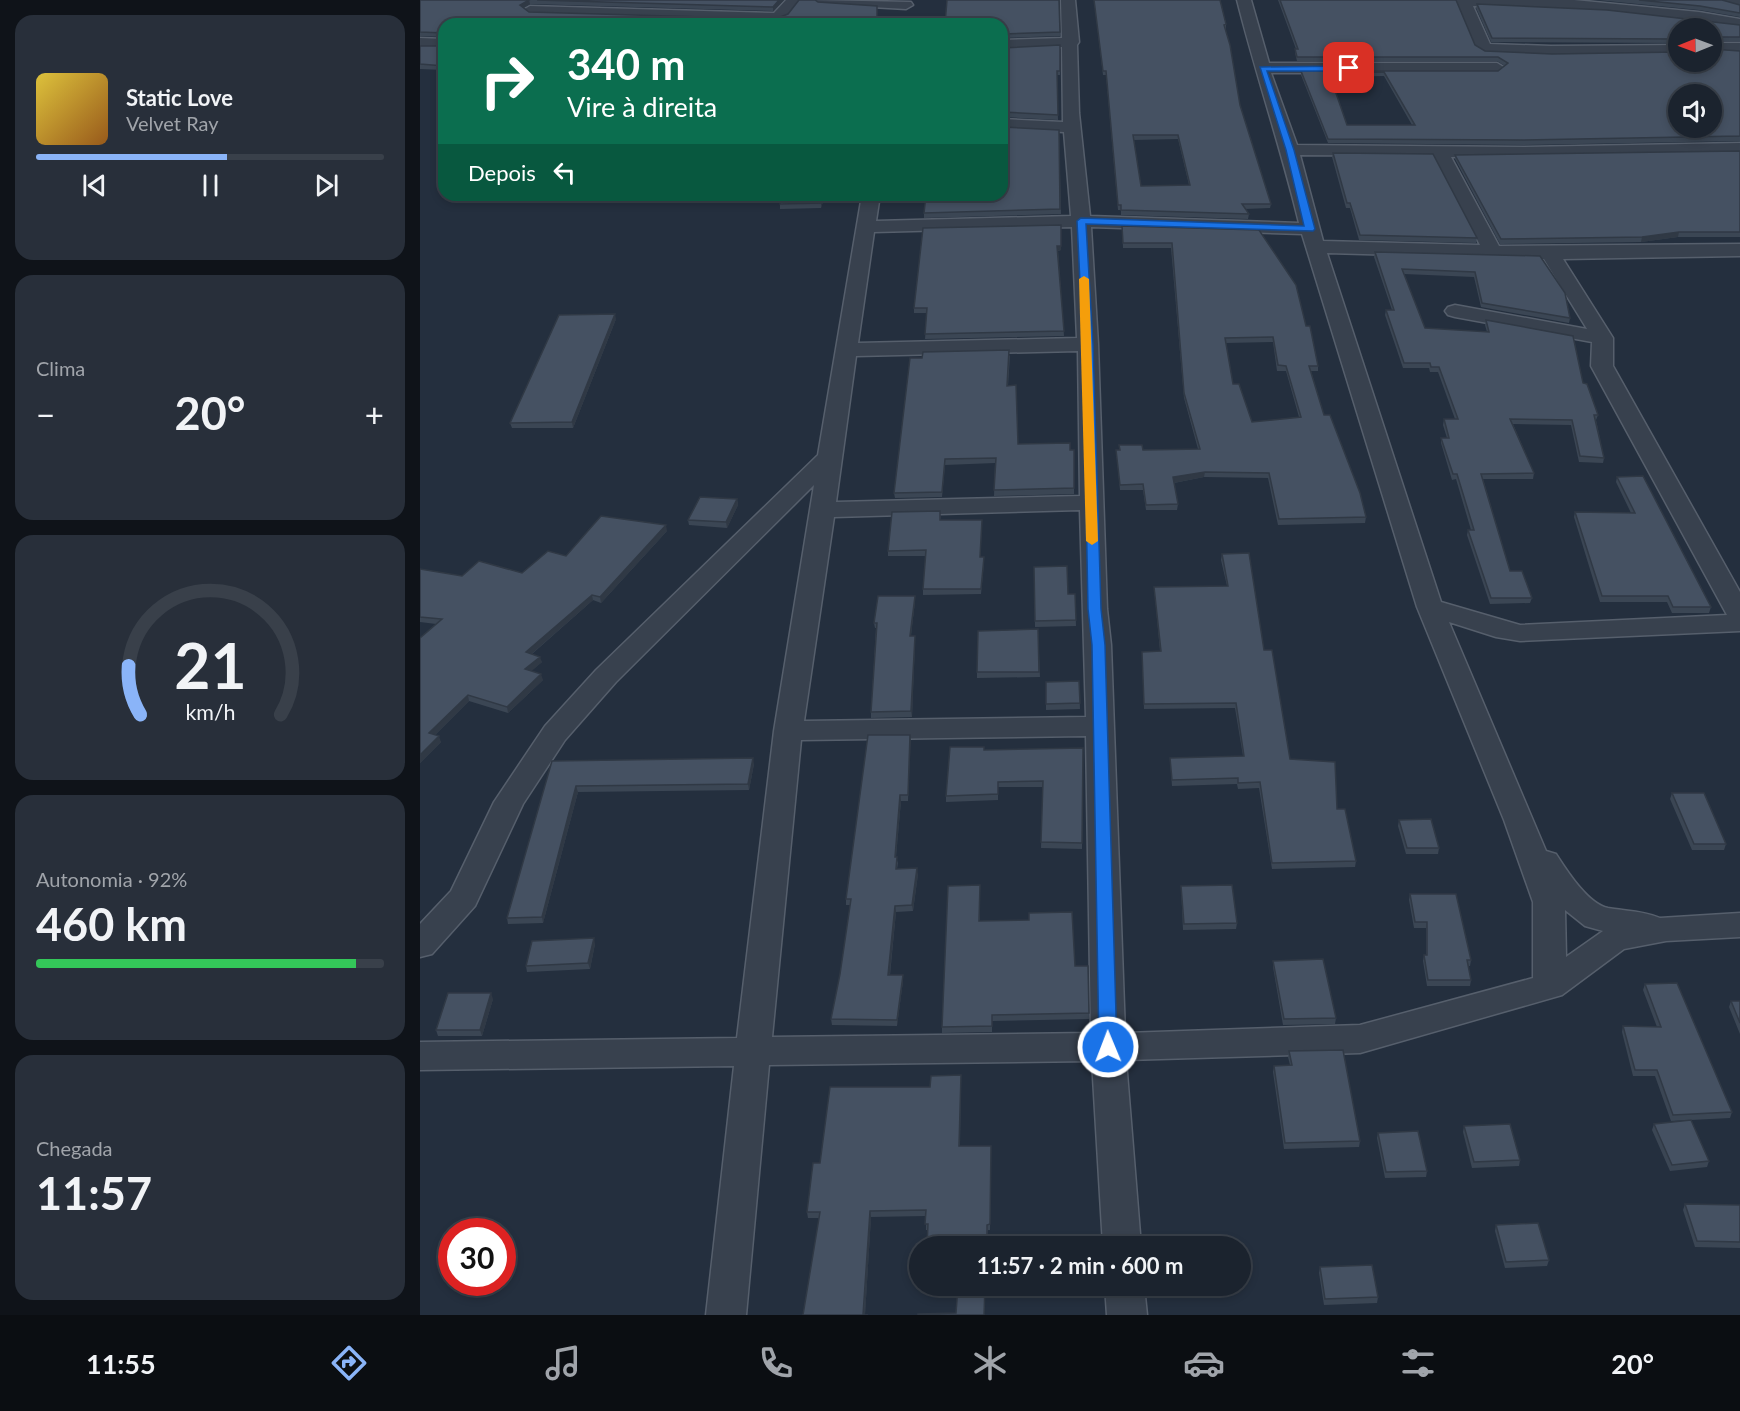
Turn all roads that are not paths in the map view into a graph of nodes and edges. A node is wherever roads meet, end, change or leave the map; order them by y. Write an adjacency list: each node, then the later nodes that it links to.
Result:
1 (793, 0): 11 (street)
2 (819, 0): 7 (street)
3 (1068, 0): 14 (street)
4 (1244, 0): 21 (street)
5 (1728, 0): 8 (street)
6 (1464, 1): 13 (street); 20 (street)
7 (906, 3): 12 (street)
8 (1740, 4)
9 (530, 10): 10 (street)
10 (696, 18)
11 (757, 18)
12 (902, 18)
13 (1740, 23)
14 (1071, 42): 17 (street); 24 (street)
15 (420, 43): 16 (street)
16 (438, 44)
17 (1008, 45)
18 (1722, 48): 19 (street)
19 (1740, 48)
20 (1668, 49)
21 (1262, 68): 22 (street); 26 (street)
22 (1497, 68)
23 (1008, 124): 24 (street)
24 (1072, 127): 29 (street)
25 (1740, 148): 27 (street)
26 (1290, 150): 27 (street); 31 (street)
27 (1440, 152): 33 (street)
28 (870, 201): 30 (street)
29 (1081, 221): 30 (street); 31 (street); 37 (street)
30 (866, 227): 38 (street)
31 (1314, 238): 33 (street); 42 (street)
32 (1740, 250): 34 (street)
33 (1493, 252): 34 (street)
34 (1551, 253): 36 (street)
35 (1455, 311): 36 (street)
36 (1603, 338): 43 (street)
37 (1088, 344): 38 (street); 40 (street)
38 (847, 350): 39 (street)
39 (829, 457): 41 (street); 50 (street)
40 (1091, 503): 41 (street); 45 (street)
41 (823, 510): 46 (street)
42 (1430, 607): 44 (street); 47 (street)
43 (1740, 615)
44 (1740, 623)
45 (1100, 726): 46 (street); 52 (street)
46 (788, 731): 53 (street)
47 (1519, 820): 49 (street); 51 (street)
48 (1740, 925): 49 (street)
49 (1666, 929): 51 (street)
50 (420, 945)
51 (1550, 986): 52 (street)
52 (1108, 1047): 53 (street); 55 (street)
53 (754, 1051): 54 (street); 57 (street)
54 (420, 1056)
55 (1121, 1236)
56 (1126, 1296): 58 (street)
57 (726, 1315)
58 (1127, 1315)

